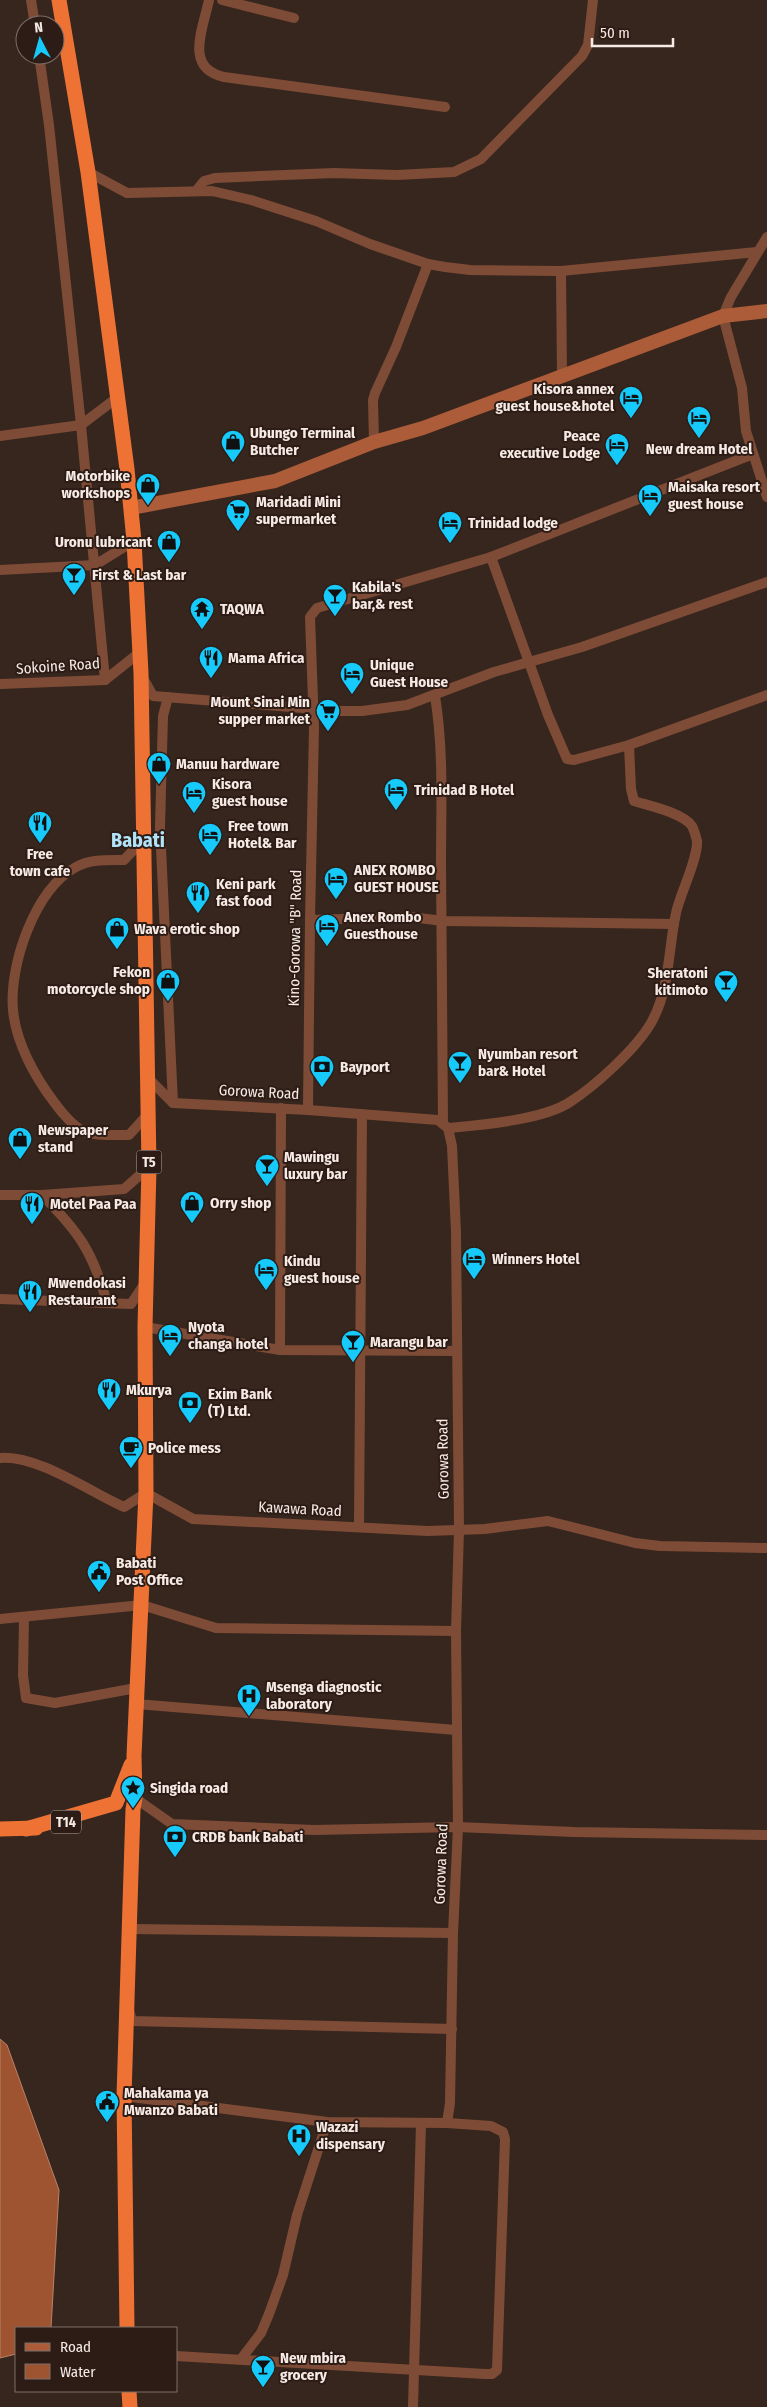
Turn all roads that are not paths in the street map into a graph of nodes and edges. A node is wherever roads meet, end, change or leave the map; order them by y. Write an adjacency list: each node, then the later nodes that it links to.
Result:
1 (31, 0): 6 (street)
2 (59, 0): 10 (highway, T5)
3 (209, 0): 9 (street)
4 (222, 0): 7 (street)
5 (593, 0): 11 (street)
6 (33, 15)
7 (294, 18)
8 (40, 65): 19 (street)
9 (445, 107)
10 (88, 172): 11 (street); 18 (highway, T5)
11 (196, 191): 13 (street)
12 (764, 244): 14 (street); 16 (street)
13 (428, 264): 14 (street); 21 (street)
14 (561, 271): 17 (street)
15 (767, 311): 16 (street)
16 (723, 316): 17 (street); 22 (street)
17 (562, 376): 21 (street)
18 (118, 398): 19 (street); 24 (highway, T5)
19 (81, 425): 20 (street); 27 (street)
20 (0, 436)
21 (374, 442): 24 (street)
22 (753, 454): 23 (street); 26 (street)
23 (767, 497)
24 (130, 508): 25 (highway, T5)
25 (134, 541): 27 (street); 30 (highway, T5)
26 (490, 557): 31 (street); 38 (street, Kino-Gorowa "B" Road)
27 (95, 565): 28 (street); 33 (street)
28 (0, 570)
29 (767, 582): 31 (street)
30 (140, 653): 32 (highway, T5); 33 (street, Sokoine Road)
31 (530, 663): 35 (street); 39 (street)
32 (141, 673): 37 (street); 40 (highway, T5)
33 (105, 680): 34 (street, Sokoine Road)
34 (0, 684)
35 (435, 696): 38 (street); 44 (street)
36 (767, 696): 39 (street)
37 (168, 697): 38 (street); 41 (street)
38 (314, 709): 43 (street, Kino-Gorowa "B" Road)
39 (629, 745): 45 (street)
40 (143, 807): 41 (street); 42 (highway, T5)
41 (160, 827): 47 (street)
42 (144, 839): 46 (highway, T5); 50 (street)
43 (310, 920): 44 (street); 49 (street, Kino-Gorowa "B" Road)
44 (442, 921): 45 (street); 52 (street)
45 (674, 924): 52 (street)
46 (149, 1079): 47 (street); 50 (highway, T5)
47 (173, 1103): 48 (street, Gorowa Road)
48 (281, 1108): 49 (street, Gorowa Road); 60 (street)
49 (308, 1110): 51 (street, Gorowa Road)
50 (150, 1113): 53 (highway, T5)
51 (362, 1114): 52 (street, Gorowa Road); 61 (street)
52 (446, 1125): 62 (street, Gorowa Road)
53 (149, 1167): 55 (street); 56 (highway, T5)
54 (0, 1195): 55 (street)
55 (42, 1195): 58 (street)
56 (146, 1280): 58 (street); 59 (highway, T5)
57 (0, 1300): 58 (street)
58 (108, 1303)
59 (145, 1327): 60 (street); 64 (highway, T5)
60 (280, 1350): 61 (street)
61 (360, 1350): 62 (street); 65 (street)
62 (456, 1351): 66 (street, Gorowa Road)
63 (0, 1458): 64 (street)
64 (146, 1493): 65 (street, Kawawa Road); 68 (highway, T5)
65 (359, 1527): 66 (street, Kawawa Road)
66 (459, 1530): 67 (street, Kawawa Road); 71 (street, Gorowa Road)
67 (767, 1548)
68 (142, 1605): 69 (street); 71 (street); 72 (highway, T5)
69 (24, 1618): 70 (street); 72 (street)
70 (0, 1620)
71 (456, 1630): 74 (street, Gorowa Road)
72 (136, 1688): 73 (highway, T5)
73 (136, 1704): 74 (street); 75 (highway, T5)
74 (456, 1730): 77 (street, Gorowa Road)
75 (134, 1756): 76 (highway, T5); 79 (highway, T14)
76 (134, 1804): 77 (street); 79 (highway, T14); 81 (highway, T5)
77 (458, 1827): 80 (street); 82 (street, Gorowa Road)
78 (0, 1830): 79 (highway, T14)
79 (26, 1830)
80 (767, 1835)
81 (130, 1929): 82 (street); 83 (highway, T5)
82 (453, 1933): 84 (street, Gorowa Road)
83 (126, 1999): 84 (street); 85 (highway, T5)
84 (452, 2029): 88 (street, Gorowa Road)
85 (124, 2096): 86 (street); 89 (highway, T5)
86 (327, 2122): 87 (street); 91 (street)
87 (421, 2124): 88 (street); 92 (street)
88 (448, 2124): 92 (street)
89 (127, 2327)
90 (178, 2356): 91 (street)
91 (241, 2359): 92 (street)
92 (414, 2369): 95 (street)
93 (130, 2392): 94 (highway)
94 (130, 2407)
95 (413, 2407)

